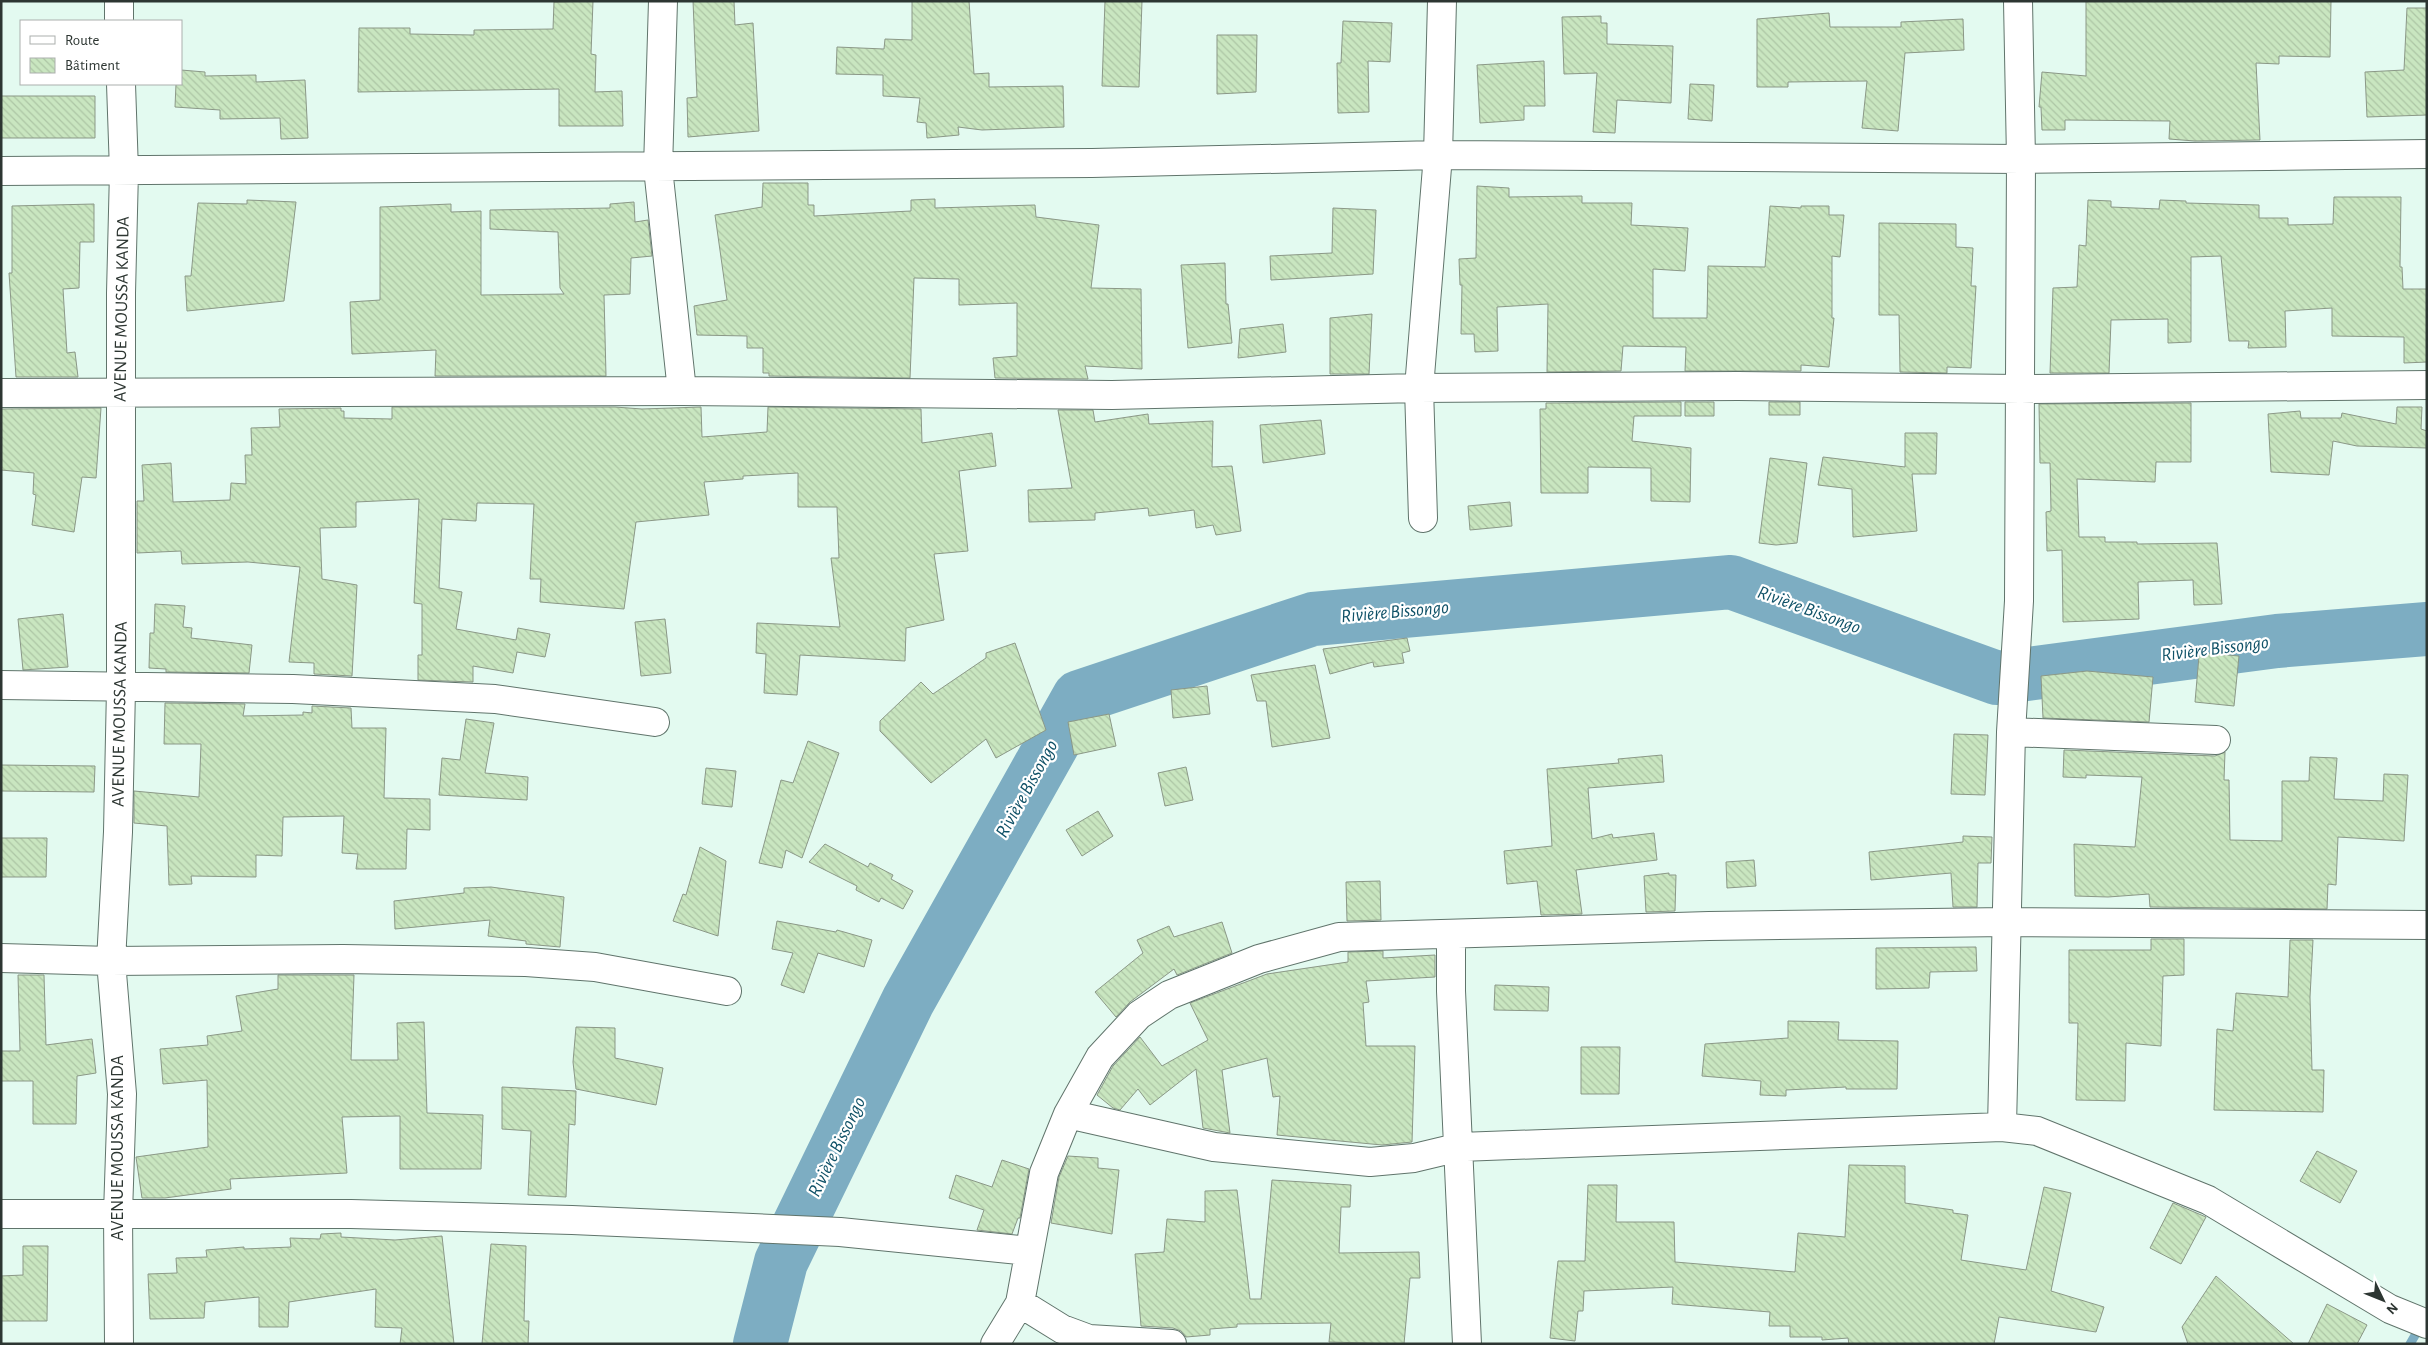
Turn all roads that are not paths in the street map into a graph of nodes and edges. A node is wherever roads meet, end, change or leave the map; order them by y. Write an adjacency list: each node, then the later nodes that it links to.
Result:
1 (119, 1): 5 (street)
2 (663, 1): 10 (street)
3 (1442, 1): 8 (street)
4 (2018, 1): 9 (street)
5 (119, 20)
6 (121, 85): 11 (street, AVENUE MOUSSA KANDA)
7 (2427, 154): 9 (street)
8 (1438, 155): 9 (street); 10 (street); 14 (street)
9 (2021, 158): 15 (street)
10 (658, 168): 11 (street); 16 (street)
11 (124, 171): 12 (street); 18 (street, AVENUE MOUSSA KANDA)
12 (1, 172)
13 (2427, 385): 15 (street)
14 (1419, 388): 15 (street); 16 (street); 19 (street)
15 (2021, 389): 23 (street)
16 (682, 391): 18 (street)
17 (1, 393): 18 (street)
18 (120, 394): 21 (street, AVENUE MOUSSA KANDA)
19 (1423, 518)
20 (1, 685): 21 (street)
21 (122, 688): 22 (street); 29 (street, AVENUE MOUSSA KANDA)
22 (655, 722)
23 (2011, 732): 24 (street); 25 (street)
24 (2216, 740)
25 (2006, 922): 26 (street); 27 (street); 32 (street)
26 (2426, 925)
27 (1451, 935): 31 (street); 33 (street)
28 (1, 958): 29 (street)
29 (110, 961): 30 (street); 34 (street, AVENUE MOUSSA KANDA)
30 (727, 991)
31 (1068, 1114): 33 (street); 36 (street)
32 (2002, 1127): 33 (street); 38 (street)
33 (1460, 1147): 42 (street)
34 (118, 1213): 35 (street); 36 (street); 39 (street, AVENUE MOUSSA KANDA)
35 (1, 1214)
36 (1029, 1251): 37 (street)
37 (1020, 1303): 40 (street); 41 (street)
38 (2427, 1324)
39 (119, 1344)
40 (995, 1344)
41 (1172, 1344)
42 (1467, 1344)

